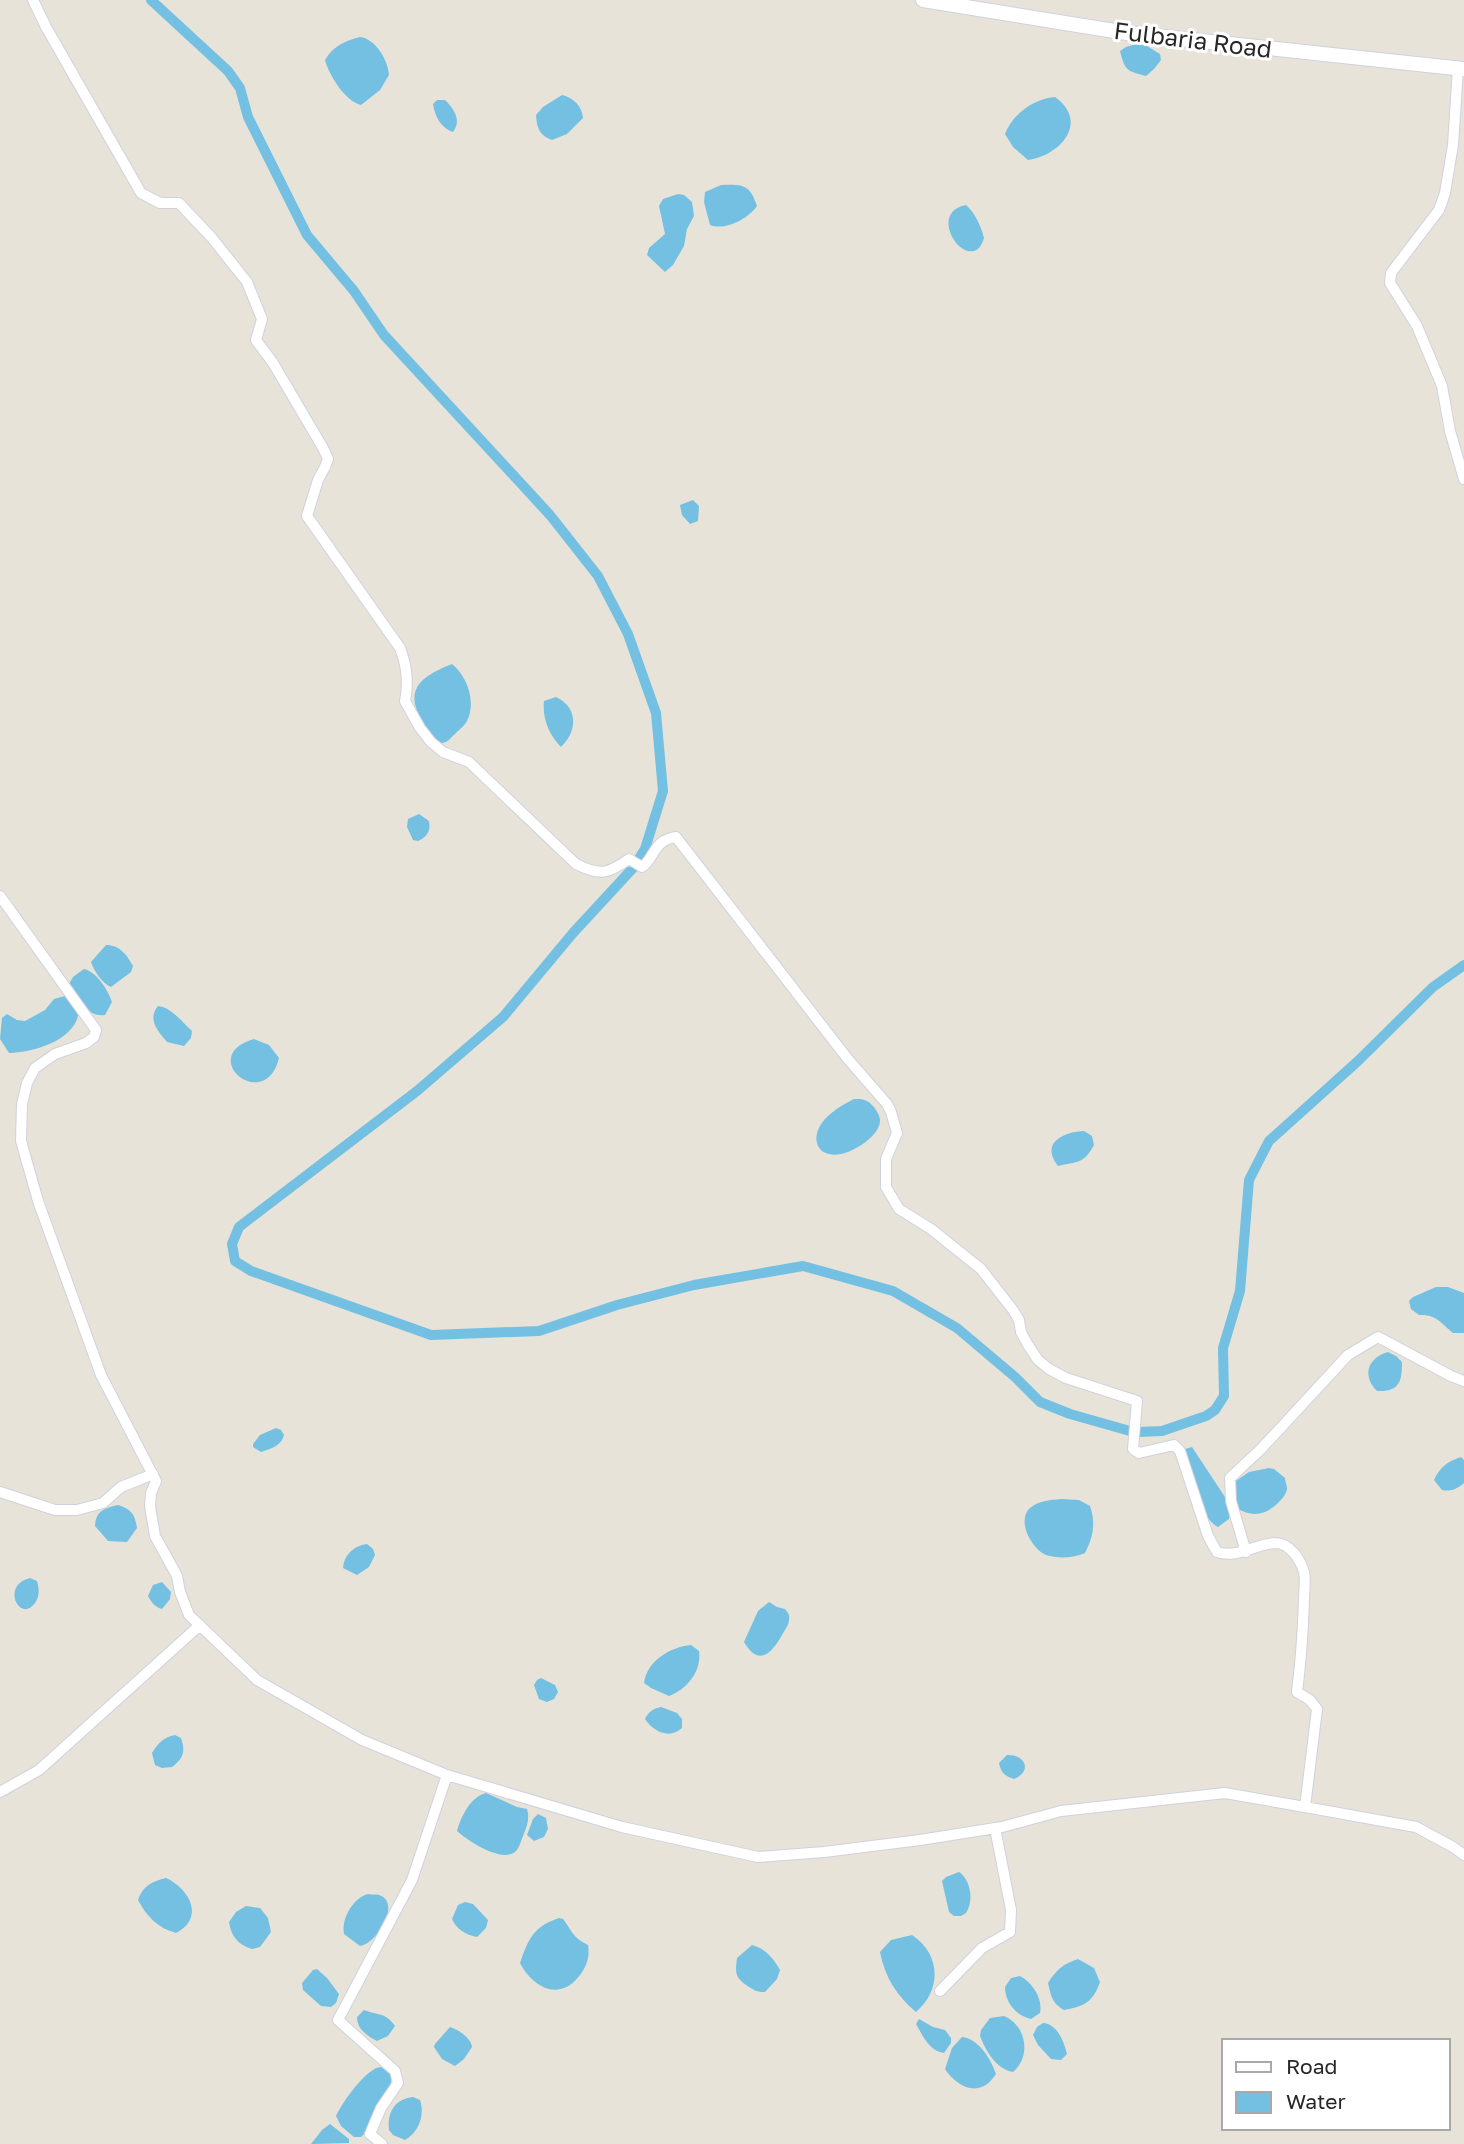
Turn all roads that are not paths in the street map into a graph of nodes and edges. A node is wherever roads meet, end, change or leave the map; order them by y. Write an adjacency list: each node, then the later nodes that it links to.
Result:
1 (33, 0): 9 (street)
2 (923, 0): 3 (main road, Fulbaria Road)
3 (1461, 69): 4 (street)
4 (1464, 479)
5 (0, 895): 7 (street)
6 (1464, 1381): 9 (street)
7 (153, 1474): 8 (street); 10 (street)
8 (0, 1492)
9 (1246, 1552): 13 (street)
10 (200, 1625): 11 (street); 12 (street)
11 (447, 1775): 14 (street); 17 (street)
12 (0, 1792)
13 (1305, 1807): 14 (street); 15 (street)
14 (995, 1828): 16 (street)
15 (1464, 1856)
16 (940, 1991)
17 (382, 2144)

